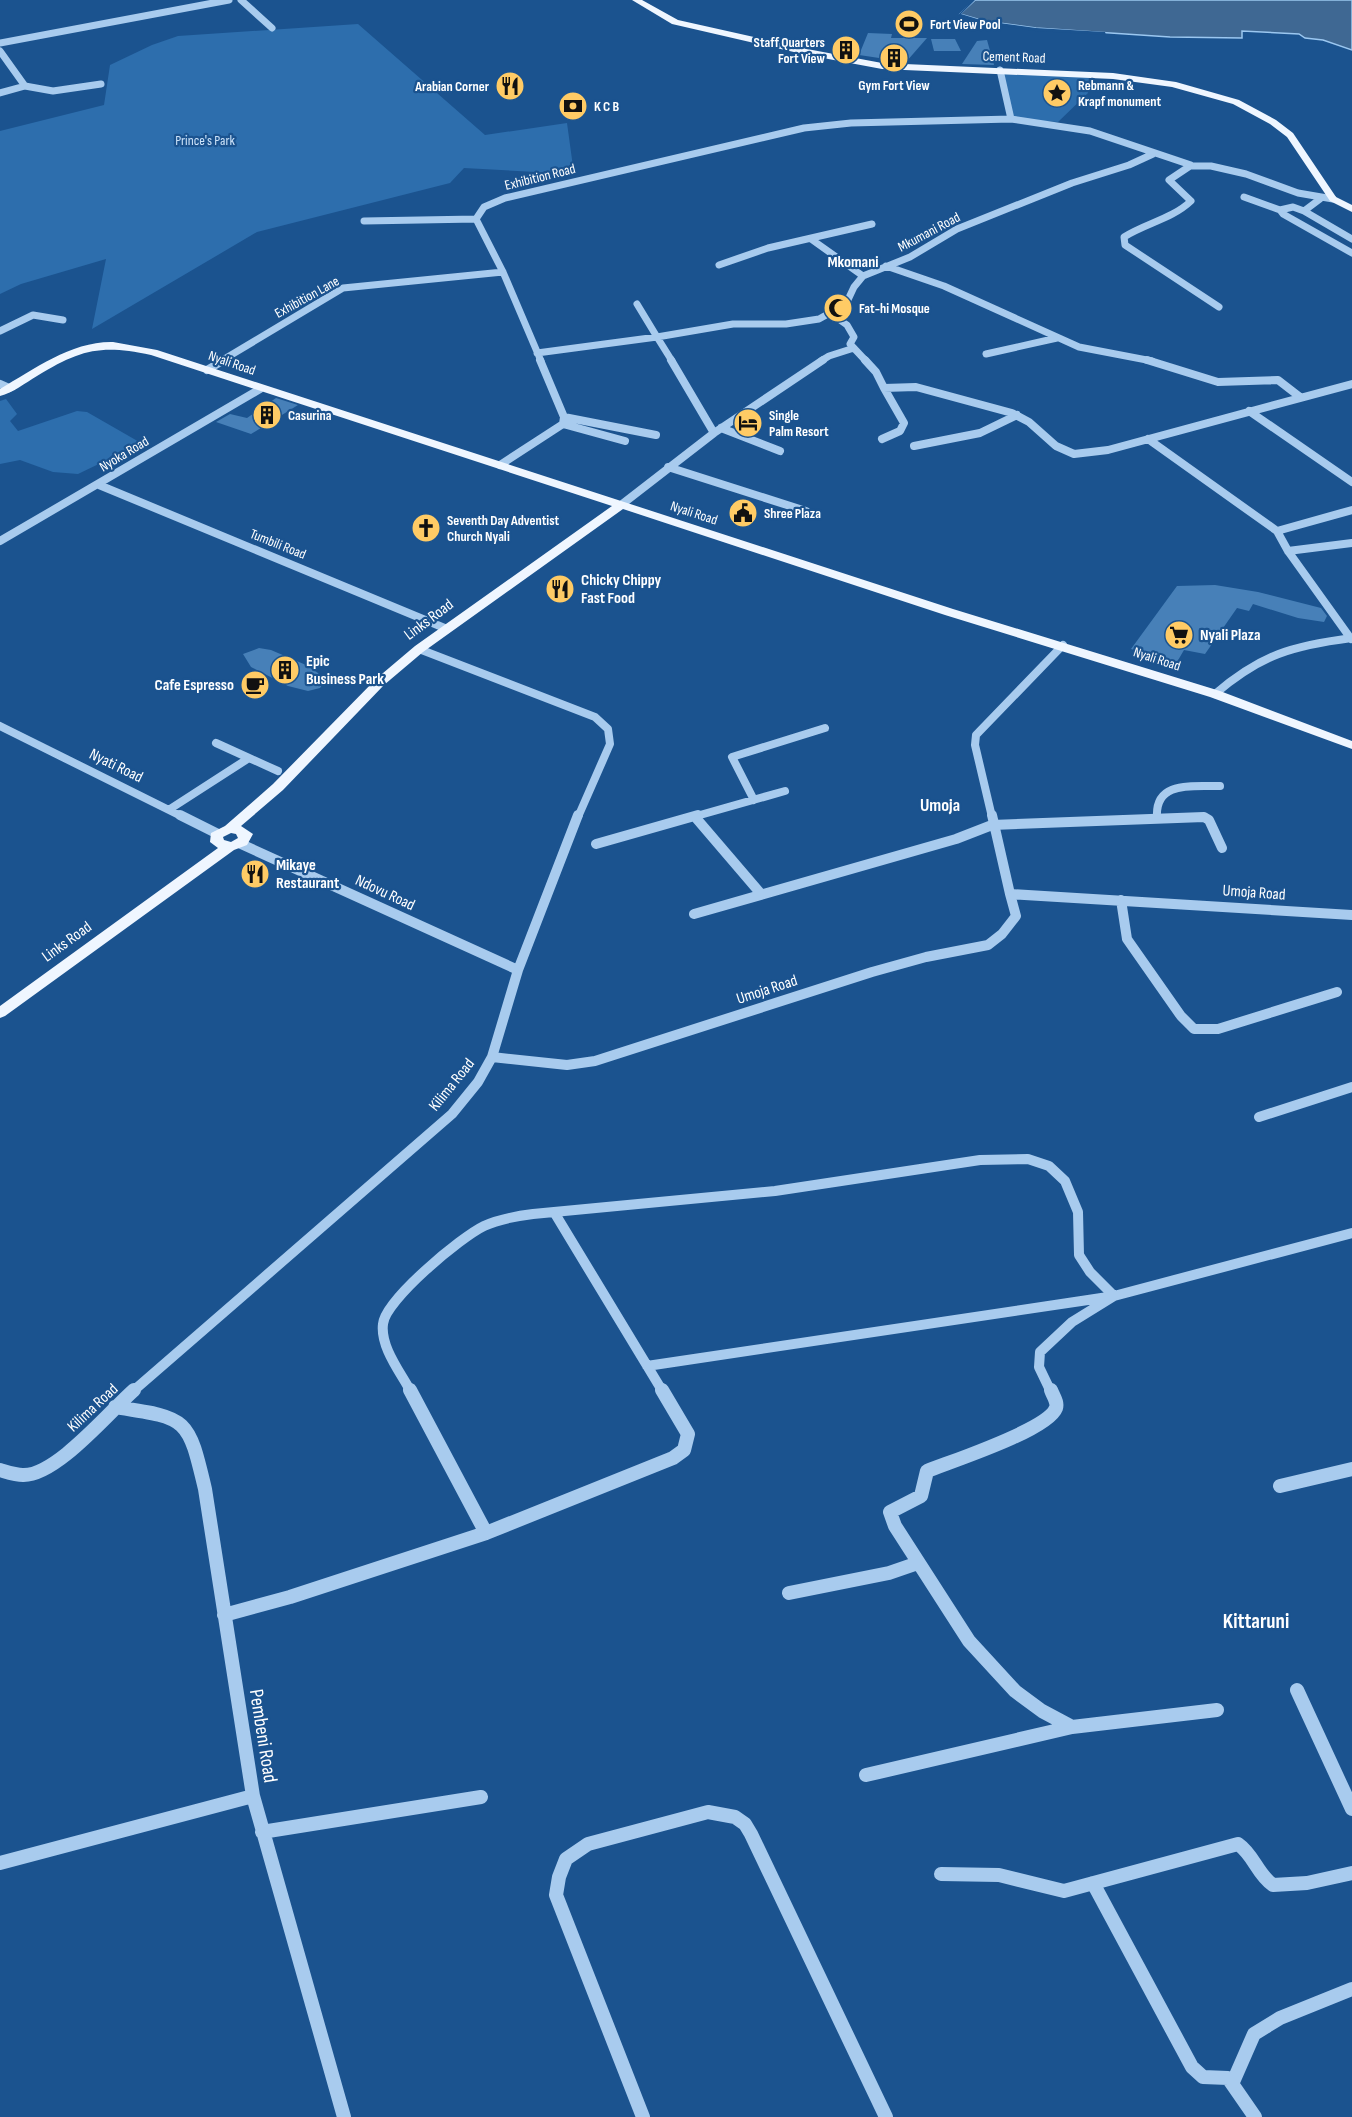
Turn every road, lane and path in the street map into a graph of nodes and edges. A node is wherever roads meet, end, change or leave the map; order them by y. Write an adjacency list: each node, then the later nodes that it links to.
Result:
1 (229, 0): 5 (street)
2 (240, 0): 4 (street)
3 (636, 0): 7 (main road, Cement Road)
4 (272, 28)
5 (0, 43)
6 (0, 51): 9 (street)
7 (1000, 70): 11 (street); 16 (main road, Cement Road)
8 (101, 84): 9 (street)
9 (25, 86): 10 (street)
10 (0, 93)
11 (1011, 119): 12 (street, Exhibition Road); 20 (street, Exhibition Road)
12 (1153, 154): 13 (street, Exhibition Road); 27 (street, Mkumani Road)
13 (1191, 165): 15 (street, Exhibition Road); 31 (street)
14 (1244, 197): 18 (street)
15 (1320, 199): 16 (street, Exhibition Road); 19 (street)
16 (1333, 199): 17 (main road, Cement Road)
17 (1352, 209)
18 (1281, 210): 19 (street); 25 (street)
19 (1304, 211): 24 (street)
20 (476, 219): 21 (street); 28 (street)
21 (364, 221)
22 (872, 224): 23 (street)
23 (811, 239): 26 (street); 29 (street)
24 (1352, 239)
25 (1352, 253)
26 (719, 265)
27 (886, 266): 29 (street, Mkumani Road); 36 (street)
28 (503, 272): 38 (street); 40 (street, Exhibition Lane)
29 (862, 276): 32 (street)
30 (637, 304): 35 (street)
31 (1219, 307)
32 (830, 313): 35 (street); 37 (street)
33 (63, 320): 34 (street)
34 (0, 331)
35 (657, 337): 38 (street); 49 (street)
36 (1057, 338): 39 (street); 45 (street)
37 (854, 348): 43 (street); 49 (street)
38 (537, 352): 48 (street)
39 (986, 354)
40 (207, 370): 42 (main road, Nyali Road); 44 (main road, Nyali Road)
41 (1352, 384): 45 (street)
42 (3, 388)
43 (884, 388): 47 (street); 51 (street)
44 (260, 389): 56 (main road, Nyali Road); 59 (street, Nyoka Road)
45 (1300, 397): 46 (street)
46 (1249, 411): 52 (street); 58 (street)
47 (1017, 415): 52 (street); 54 (street)
48 (563, 420): 50 (street); 53 (street); 56 (street)
49 (717, 430): 55 (street); 57 (street)
50 (656, 435)
51 (882, 439)
52 (1148, 439): 63 (street)
53 (625, 441)
54 (914, 446)
55 (780, 451)
56 (500, 465): 60 (main road, Nyali Road)
57 (668, 467): 60 (street); 62 (street)
58 (1352, 482)
59 (99, 485): 64 (street, Nyoka Road); 67 (street, Tumbili Road)
60 (621, 505): 67 (main road, Links Road); 69 (main road, Nyali Road)
61 (1352, 510): 63 (street)
62 (806, 511)
63 (1277, 531): 66 (street)
64 (0, 541)
65 (1352, 543): 66 (street)
66 (1288, 551): 68 (street)
67 (447, 628): 70 (main road, Links Road)
68 (1351, 639): 71 (street)
69 (1063, 645): 71 (main road, Nyali Road); 84 (street, Umoja Road)
70 (419, 649): 85 (main road, Links Road); 93 (street, Kilima Road)
71 (1215, 694): 75 (main road, Nyali Road)
72 (0, 726): 81 (street, Nyati Road)
73 (825, 728): 80 (street)
74 (216, 743): 76 (street)
75 (1352, 745)
76 (249, 758): 77 (street); 81 (street)
77 (278, 771)
78 (1220, 786): 82 (street)
79 (785, 791): 80 (street)
80 (754, 800): 83 (street)
81 (170, 809): 85 (street, Nyati Road)
82 (1157, 817): 84 (street); 87 (street)
83 (696, 818): 86 (street); 88 (street)
84 (992, 825): 88 (street); 89 (street, Umoja Road)
85 (230, 838): 93 (street, Ndovu Road); 95 (main road, Links Road)
86 (596, 844)
87 (1222, 848)
88 (761, 894): 91 (street)
89 (1010, 894): 90 (street, Umoja Road); 96 (street, Umoja Road)
90 (1121, 900): 92 (street, Umoja Road); 94 (street)
91 (694, 914)
92 (1352, 915)
93 (518, 970): 96 (street, Kilima Road)
94 (1337, 992)
95 (0, 1013)
96 (492, 1057): 103 (street, Kilima Road)
97 (1352, 1087): 98 (street)
98 (1258, 1117)
99 (554, 1212): 101 (street); 102 (street); 107 (street)
100 (1352, 1233): 101 (street)
101 (1114, 1296): 102 (street); 108 (street)
102 (647, 1366): 107 (street)
103 (115, 1407): 105 (street, Kilima Road); 110 (street, Pembeni Road)
104 (1352, 1469): 106 (street)
105 (0, 1470)
106 (1280, 1486)
107 (486, 1533): 110 (street)
108 (918, 1563): 109 (street); 113 (street)
109 (789, 1593)
110 (224, 1615): 115 (street, Pembeni Road)
111 (1297, 1690): 117 (street)
112 (1217, 1710): 113 (street)
113 (1072, 1727): 114 (street)
114 (866, 1775)
115 (254, 1796): 118 (street, Pembeni Road); 119 (street)
116 (481, 1797): 118 (street)
117 (1352, 1809)
118 (262, 1832): 125 (street, Pembeni Road)
119 (0, 1863)
120 (1352, 1873): 122 (street)
121 (940, 1874): 122 (street)
122 (1093, 1883): 124 (street)
123 (1352, 1989): 124 (street)
124 (1233, 2082): 128 (street)
125 (344, 2117)
126 (643, 2117): 127 (street)
127 (886, 2117)
128 (1255, 2117)

